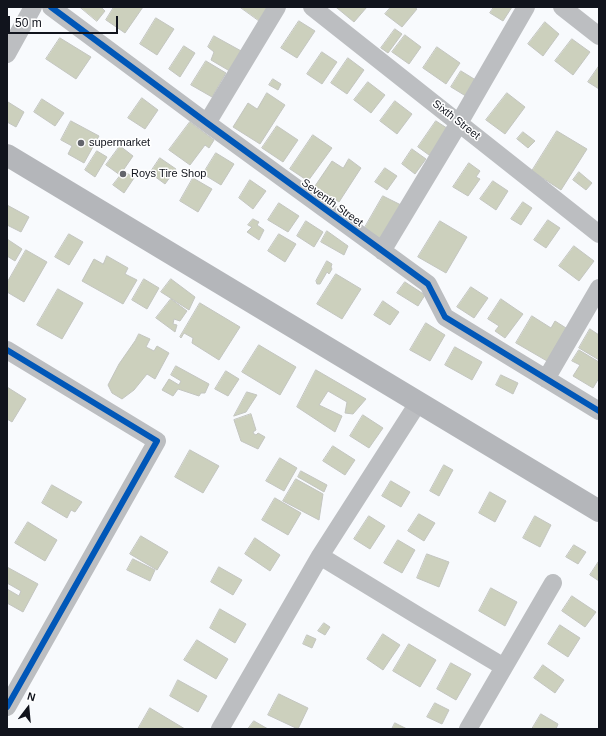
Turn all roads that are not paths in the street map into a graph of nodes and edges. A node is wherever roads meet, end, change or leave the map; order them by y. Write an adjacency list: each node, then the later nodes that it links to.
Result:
1 (34, 7): 8 (street)
2 (51, 7): 9 (street, Seventh Street)
3 (277, 7): 9 (street)
4 (312, 7): 10 (street, Sixth Street)
5 (526, 7): 10 (street)
6 (562, 7): 7 (street)
7 (599, 36)
8 (7, 54)
9 (207, 123): 13 (street, Seventh Street)
10 (459, 123): 12 (street, Sixth Street); 13 (street)
11 (7, 155): 17 (main road)
12 (599, 234)
13 (382, 251): 16 (street, Seventh Street)
14 (599, 288): 16 (street)
15 (7, 350): 23 (street)
16 (546, 378): 18 (street, Seventh Street)
17 (418, 403): 19 (main road); 20 (street)
18 (599, 411)
19 (599, 511)
20 (320, 556): 22 (street); 24 (street)
21 (553, 583): 22 (street)
22 (504, 667): 25 (street)
23 (7, 707)
24 (220, 729)
25 (468, 729)

